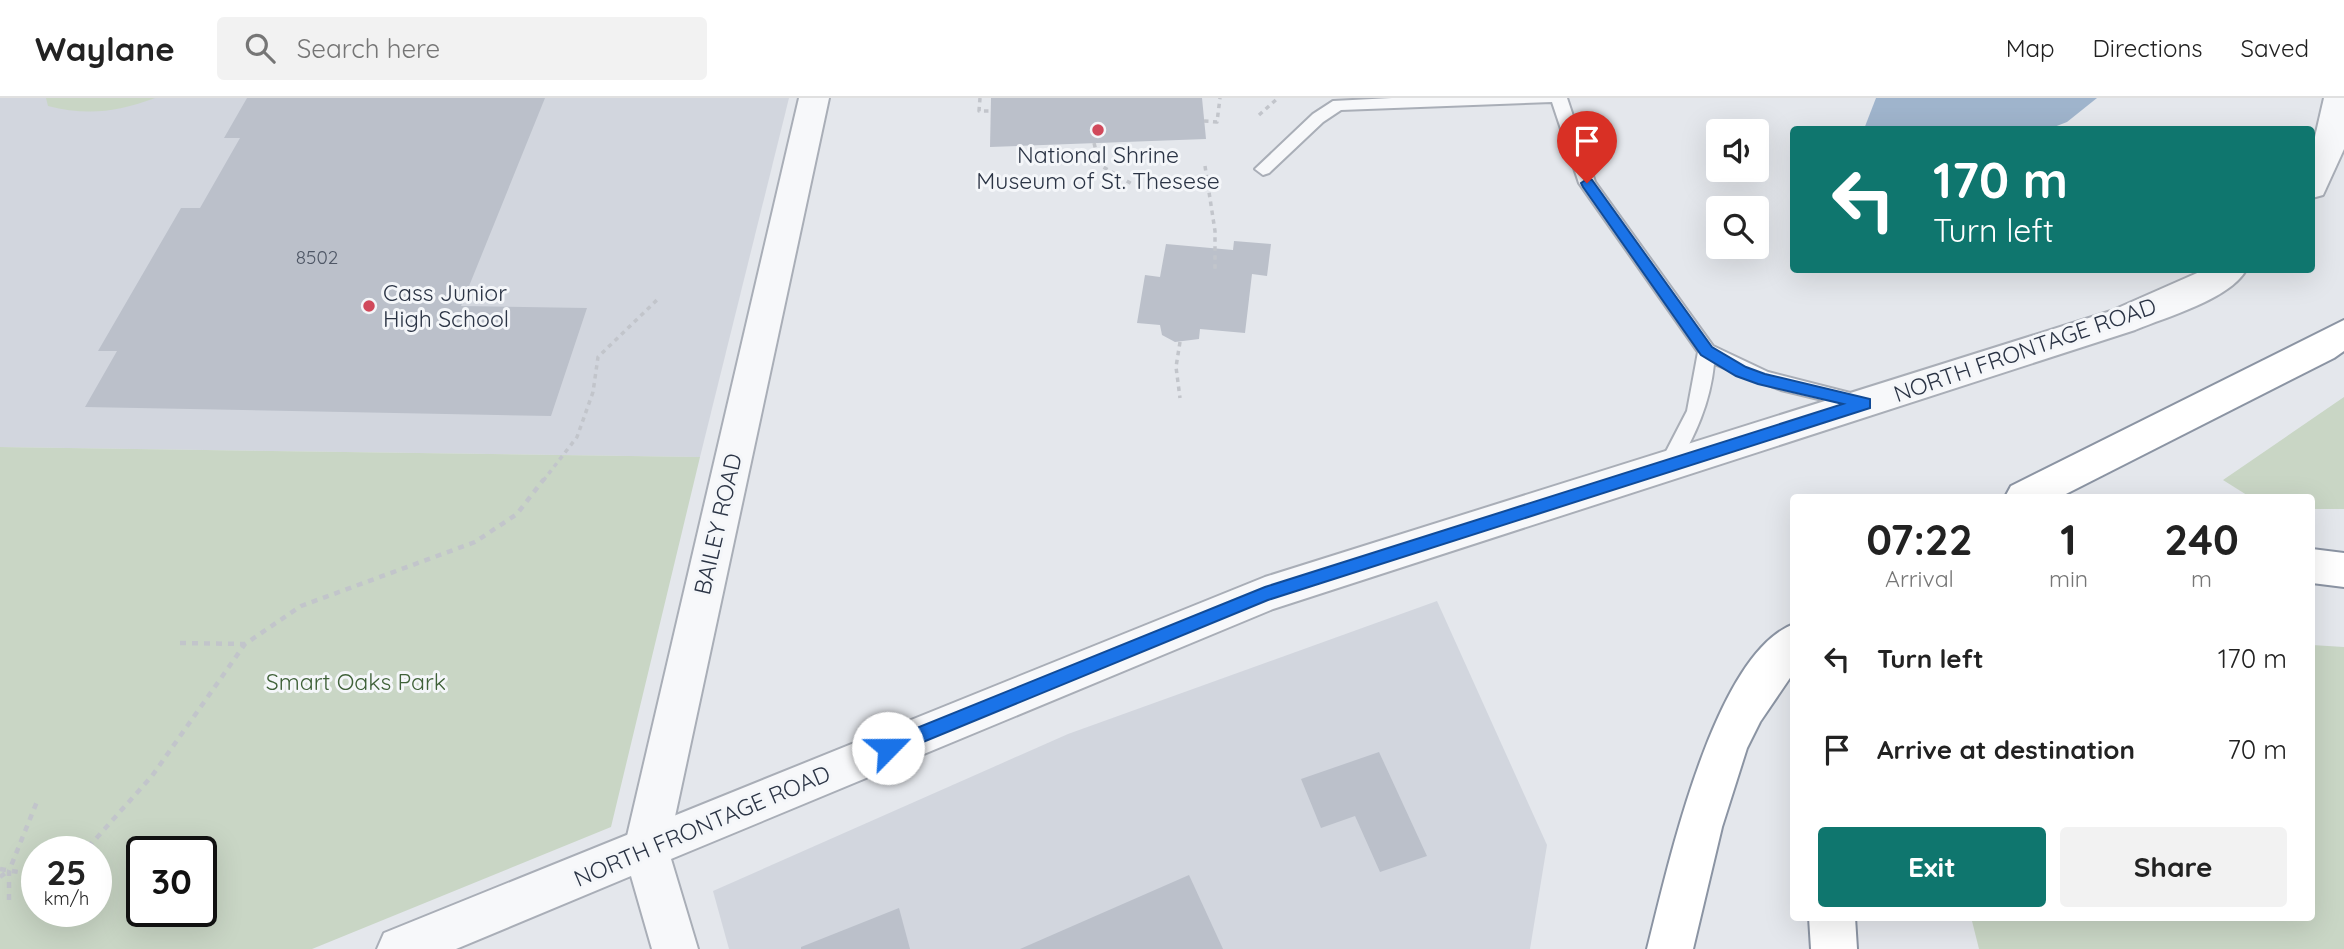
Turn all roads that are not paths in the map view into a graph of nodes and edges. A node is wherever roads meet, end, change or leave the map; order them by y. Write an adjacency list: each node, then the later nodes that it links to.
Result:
1 (814, 98): 16 (street, BAILEY ROAD)
2 (1547, 98): 5 (lane)
3 (1559, 98): 9 (lane)
4 (2339, 98): 6 (street)
5 (1263, 169)
6 (2315, 180)
7 (2224, 273): 10 (street, NORTH FRONTAGE ROAD)
8 (2344, 333): 12 (highway)
9 (1706, 351): 10 (lane); 11 (lane)
10 (1864, 403): 11 (street, NORTH FRONTAGE ROAD)
11 (1668, 466): 16 (street, NORTH FRONTAGE ROAD)
12 (2030, 494)
13 (2315, 566): 14 (highway)
14 (2344, 570)
15 (1790, 647): 20 (highway)
16 (646, 849): 18 (street, NORTH FRONTAGE ROAD); 19 (street, BAILEY ROAD)
17 (1832, 921): 21 (highway)
18 (401, 949)
19 (676, 949)
20 (1670, 949)
21 (1834, 949)

